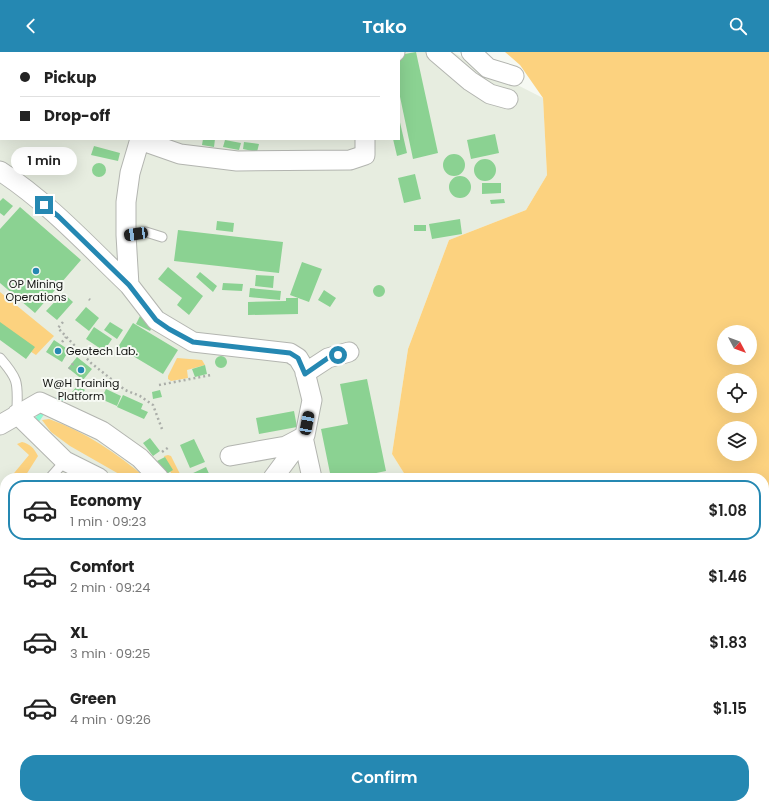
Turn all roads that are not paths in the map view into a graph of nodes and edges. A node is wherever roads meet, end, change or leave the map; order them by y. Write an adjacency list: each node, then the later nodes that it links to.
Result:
1 (436, 52): 2 (street); 4 (street)
2 (446, 52)
3 (464, 52): 4 (street); 5 (street)
4 (459, 72): 6 (street)
5 (514, 76)
6 (508, 99)
7 (140, 140): 11 (street)
8 (143, 140): 9 (street)
9 (365, 140)
10 (6, 174): 13 (street)
11 (126, 235): 12 (lane); 13 (street)
12 (162, 237)
13 (129, 285): 16 (street)
14 (349, 352): 16 (street)
15 (0, 358): 17 (lane)
16 (305, 374): 19 (street)
17 (17, 414): 18 (street); 21 (street); 24 (street)
18 (0, 424)
19 (303, 438): 20 (street); 25 (street); 26 (street)
20 (230, 456)
21 (65, 461): 22 (lane); 23 (street)
22 (54, 473)
23 (89, 473)
24 (154, 473)
25 (277, 473)
26 (311, 473)

